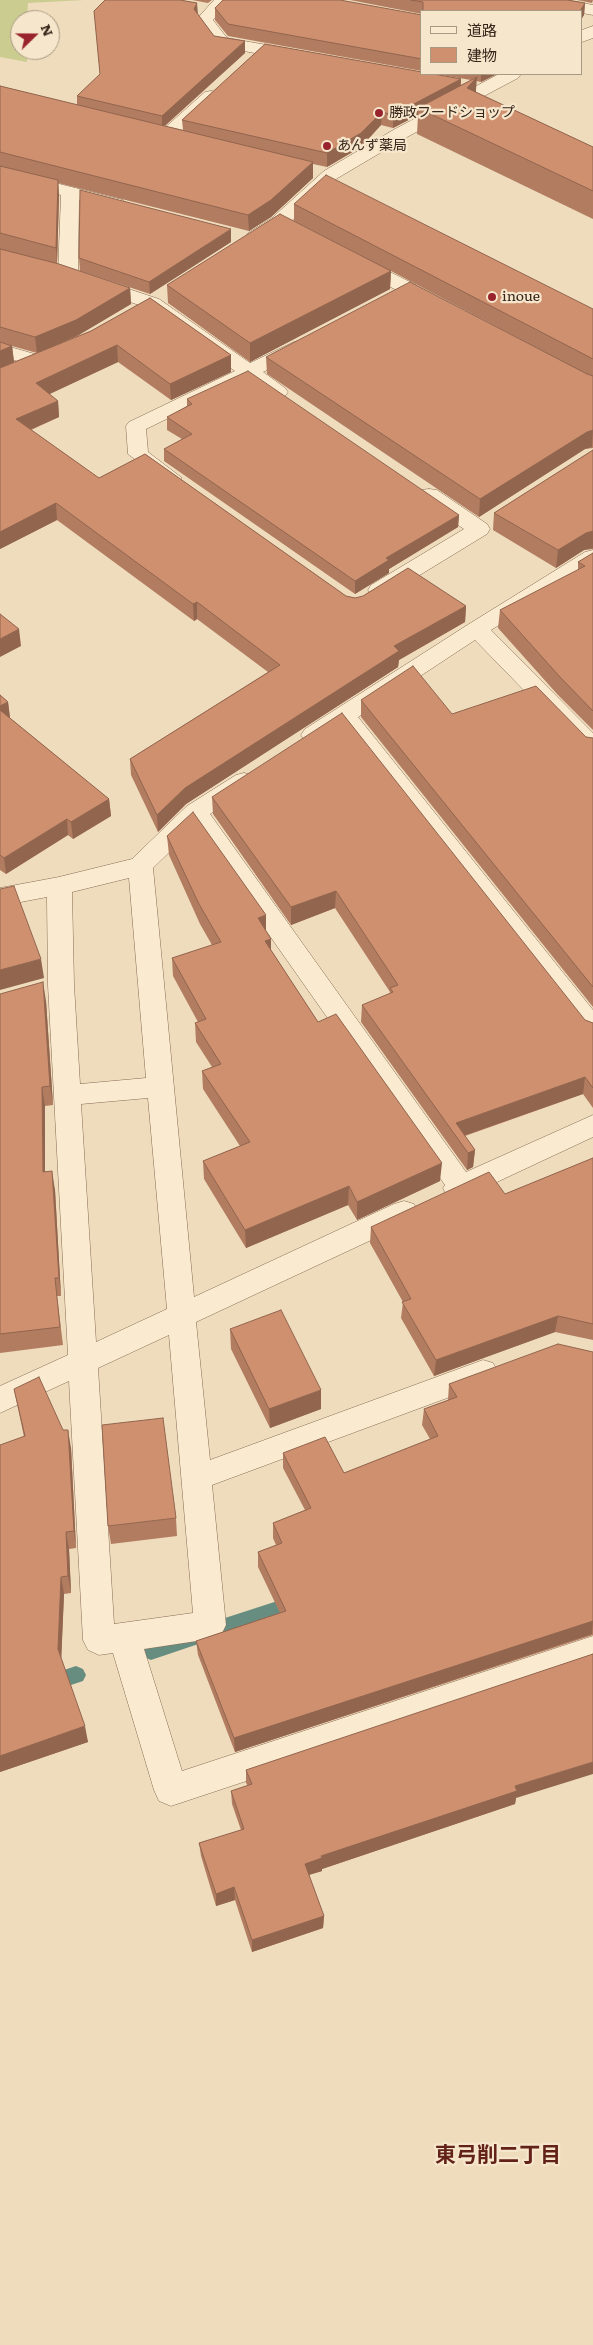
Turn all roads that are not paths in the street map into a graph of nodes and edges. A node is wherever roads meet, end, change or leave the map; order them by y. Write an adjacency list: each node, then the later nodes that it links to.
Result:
1 (540, 0): 4 (street)
2 (218, 6): 3 (street); 5 (street)
3 (193, 8)
4 (593, 10)
5 (262, 49): 6 (street); 7 (street)
6 (310, 58)
7 (247, 63)
8 (510, 75): 11 (street)
9 (225, 83): 13 (street)
10 (454, 84): 11 (street)
11 (482, 90): 17 (street)
12 (148, 131): 13 (street)
13 (166, 136): 14 (street)
14 (186, 140)
15 (310, 170): 17 (street)
16 (0, 174): 18 (street)
17 (330, 175): 20 (street)
18 (70, 192): 19 (street); 26 (street)
19 (137, 210)
20 (279, 222): 21 (street); 22 (street)
21 (296, 231)
22 (245, 240)
23 (340, 253): 25 (street)
24 (169, 292): 26 (street)
25 (426, 298)
26 (152, 303): 27 (street); 31 (street)
27 (136, 313)
28 (316, 337): 31 (street)
29 (0, 350): 30 (street)
30 (15, 371)
31 (249, 372): 32 (street); 34 (street)
32 (298, 406)
33 (413, 485): 36 (street)
34 (186, 488)
35 (593, 557): 37 (street)
36 (362, 601)
37 (477, 629): 38 (street); 40 (street)
38 (344, 715): 39 (street); 46 (street)
39 (295, 747)
40 (593, 747)
41 (262, 769): 42 (street)
42 (196, 812): 43 (street); 50 (street)
43 (140, 866): 44 (street); 47 (street)
44 (59, 886): 45 (street); 48 (street)
45 (0, 897)
46 (593, 1029)
47 (160, 1087): 48 (street); 51 (street)
48 (68, 1095): 52 (street)
49 (593, 1125): 50 (street)
50 (461, 1186): 51 (street)
51 (181, 1316): 52 (street); 55 (street)
52 (83, 1362): 54 (street); 56 (street)
53 (509, 1363): 55 (street)
54 (0, 1400)
55 (196, 1478): 56 (street)
56 (124, 1637): 57 (street)
57 (593, 1651)

